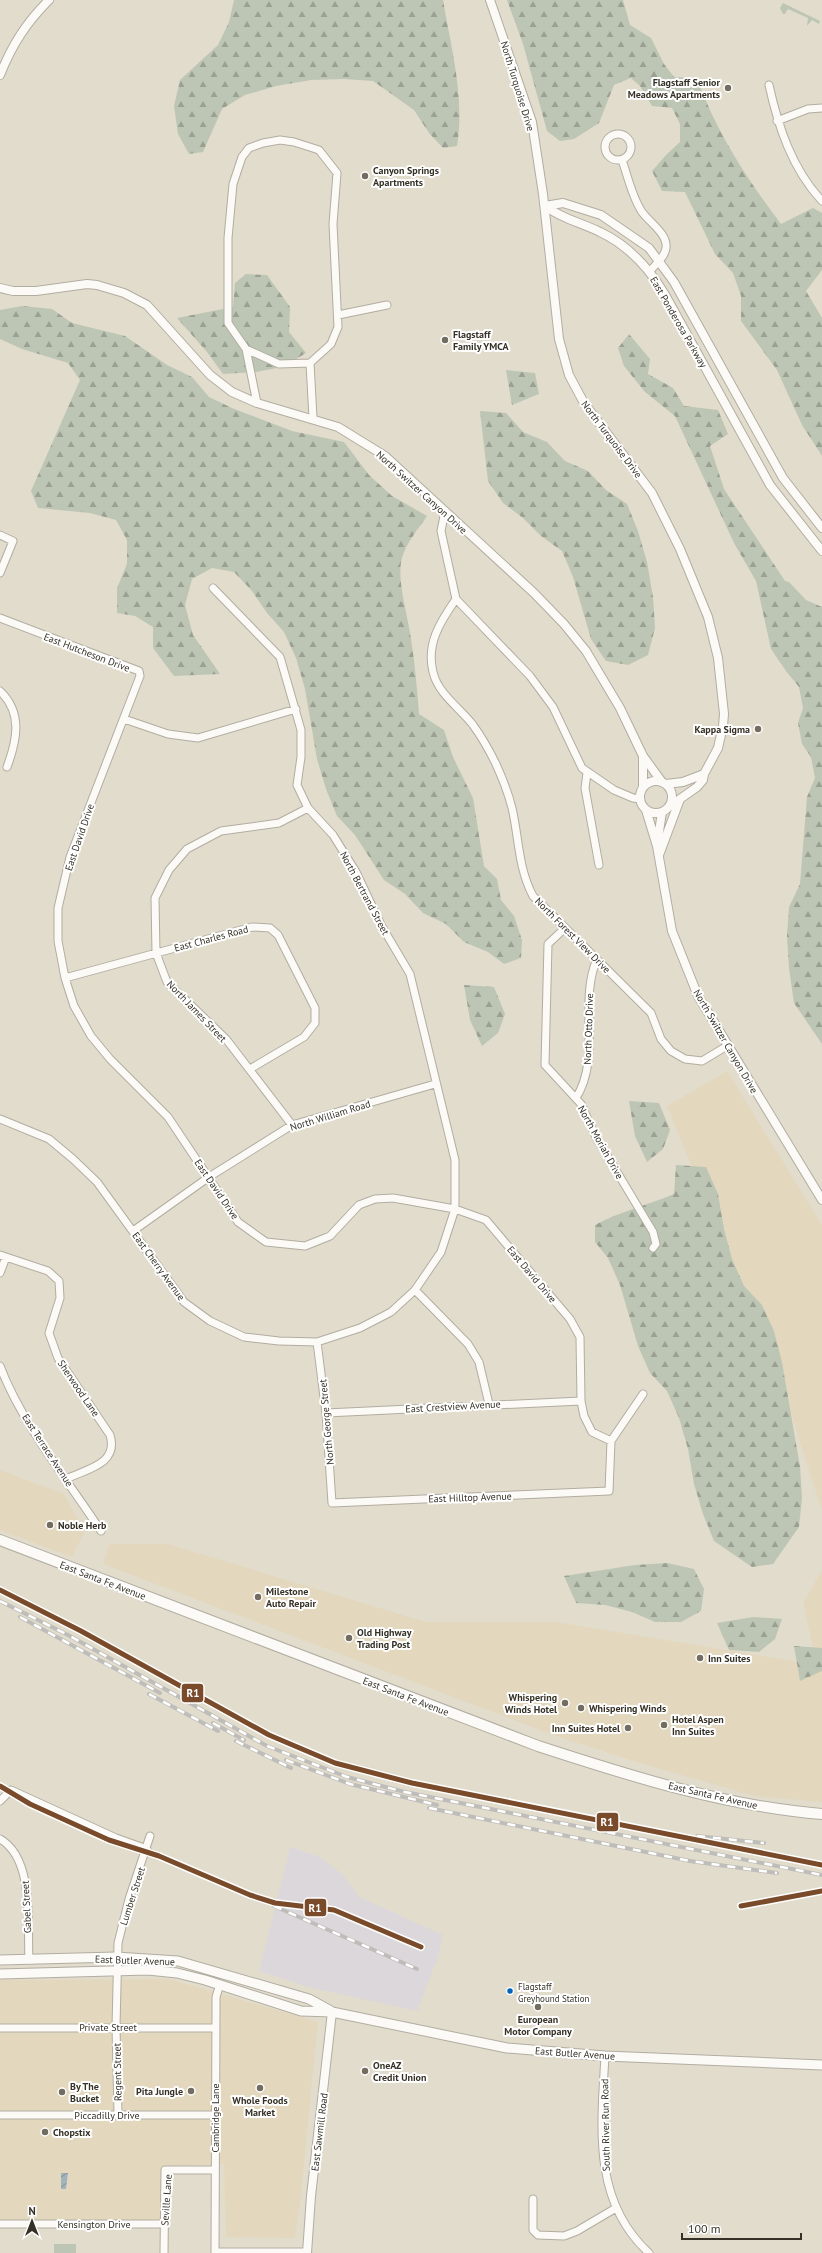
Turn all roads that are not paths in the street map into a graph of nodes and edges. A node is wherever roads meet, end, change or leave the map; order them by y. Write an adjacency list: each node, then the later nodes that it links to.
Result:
1 (49, 0): 3 (street)
2 (490, 0): 9 (street, North Turquoise Drive)
3 (0, 75)
4 (769, 85): 6 (street)
5 (822, 108): 6 (street)
6 (777, 121): 8 (street)
7 (622, 160): 10 (street)
8 (822, 201)
9 (545, 206): 10 (street, East Ponderosa Parkway); 11 (street, East Ponderosa Parkway); 33 (street, North Turquoise Drive)
10 (659, 261): 11 (street); 20 (street, East Ponderosa Parkway)
11 (650, 271): 22 (street, East Ponderosa Parkway)
12 (0, 288): 17 (street, North Switzer Canyon Drive)
13 (387, 305): 14 (street)
14 (338, 315): 15 (street); 16 (street)
15 (246, 349): 16 (street); 17 (street)
16 (310, 363): 18 (street)
17 (257, 403): 18 (street, North Switzer Canyon Drive)
18 (312, 418): 19 (street, North Switzer Canyon Drive)
19 (445, 511): 25 (street); 30 (street, North Switzer Canyon Drive)
20 (822, 528)
21 (0, 535): 23 (street)
22 (822, 551)
23 (0, 573)
24 (213, 588): 28 (street, North Bertrand Street)
25 (456, 600): 32 (street); 45 (street, North Forest View Drive)
26 (0, 618): 29 (street, East Hutcheson Drive)
27 (0, 691): 31 (street)
28 (296, 709): 29 (street); 39 (street, North Bertrand Street)
29 (124, 719): 48 (street, East David Drive)
30 (643, 756): 34 (street, North Switzer Canyon Drive); 35 (street, North Switzer Canyon Drive)
31 (7, 767)
32 (588, 773): 36 (street); 44 (street)
33 (704, 774): 34 (street); 37 (street, North Turquoise Drive)
34 (664, 783): 35 (street); 38 (street)
35 (643, 787): 36 (street)
36 (640, 799): 40 (street)
37 (680, 800): 38 (street, North Turquoise Drive); 43 (street)
38 (670, 806): 41 (street)
39 (308, 808): 46 (street, North James Street); 51 (street, North Bertrand Street)
40 (646, 810): 41 (street); 42 (street, North Switzer Canyon Drive)
41 (662, 812): 42 (street, North Switzer Canyon Drive)
42 (657, 846): 43 (street, North Switzer Canyon Drive)
43 (659, 856): 49 (street, North Switzer Canyon Drive)
44 (599, 865)
45 (565, 928): 47 (street, North Forest View Drive); 52 (street, North Moriah Drive)
46 (156, 953): 48 (street, East Charles Road); 50 (street, North James Street); 50 (street, East Charles Road)
47 (597, 959): 49 (street, North Forest View Drive); 52 (street, North Otto Drive)
48 (65, 978): 55 (street, East David Drive)
49 (727, 1046): 56 (street, North Switzer Canyon Drive)
50 (250, 1069): 54 (street, North James Street)
51 (435, 1084): 54 (street, North William Road); 57 (street, North Bertrand Street)
52 (576, 1098): 59 (street, North Moriah Drive)
53 (0, 1118): 58 (street, East Cherry Avenue)
54 (292, 1125): 55 (street, North William Road)
55 (209, 1177): 57 (street, East David Drive); 58 (street, North William Road)
56 (822, 1200)
57 (455, 1209): 62 (street, East Cherry Avenue); 66 (street, East David Drive)
58 (133, 1231): 63 (street, East Cherry Avenue)
59 (654, 1248)
60 (3, 1256): 61 (street); 70 (street, Sherwood Lane)
61 (0, 1272)
62 (415, 1290): 63 (street, East Cherry Avenue); 67 (street)
63 (317, 1342): 68 (street, North George Street)
64 (0, 1366): 70 (street, East Terrace Avenue)
65 (643, 1394): 69 (street)
66 (581, 1401): 67 (street, East Crestview Avenue); 69 (street, East David Drive)
67 (489, 1404): 68 (street, East Crestview Avenue)
68 (326, 1413): 71 (street, North George Street)
69 (611, 1441): 71 (street, East Hilltop Avenue)
70 (66, 1479): 72 (street, East Terrace Avenue)
71 (332, 1502)
72 (101, 1531)
73 (0, 1540): 75 (main road, East Santa Fe Avenue)
74 (0, 1801): 78 (street)
75 (822, 1814)
76 (150, 1836): 78 (street, Lumber Street)
77 (0, 1839): 81 (street, Gabel Street)
78 (147, 1849): 79 (street, Lumber Street)
79 (116, 1957): 81 (main road, East Butler Avenue); 82 (street, Regent Street); 85 (main road, East Butler Avenue)
80 (0, 1960): 81 (main road, East Butler Avenue)
81 (29, 1960)
82 (116, 1971): 83 (main road, East Butler Avenue); 84 (main road, East Butler Avenue); 86 (street, Regent Street)
83 (0, 1974)
84 (220, 1984): 85 (main road, East Butler Avenue); 88 (street, Cambridge Lane)
85 (332, 2012): 89 (main road, East Butler Avenue); 101 (street, East Sawmill Road)
86 (116, 2027): 87 (street, Private Street); 88 (street, Private Street); 92 (street, Regent Street)
87 (0, 2028)
88 (216, 2028): 93 (street, Cambridge Lane)
89 (605, 2056): 90 (main road, East Butler Avenue); 96 (street, South River Run Road)
90 (822, 2065)
91 (0, 2115): 92 (street, Piccadilly Drive)
92 (118, 2115): 93 (street, Piccadilly Drive)
93 (215, 2115): 94 (street, Cambridge Lane)
94 (215, 2170): 98 (street, Seville Lane); 99 (street, Cambridge Lane)
95 (533, 2199): 96 (street)
96 (616, 2208): 102 (street, South River Run Road)
97 (0, 2224): 98 (street, Kensington Drive)
98 (164, 2224): 100 (street, Seville Lane)
99 (216, 2252): 101 (street)
100 (164, 2253)
101 (307, 2253)
102 (649, 2253)

